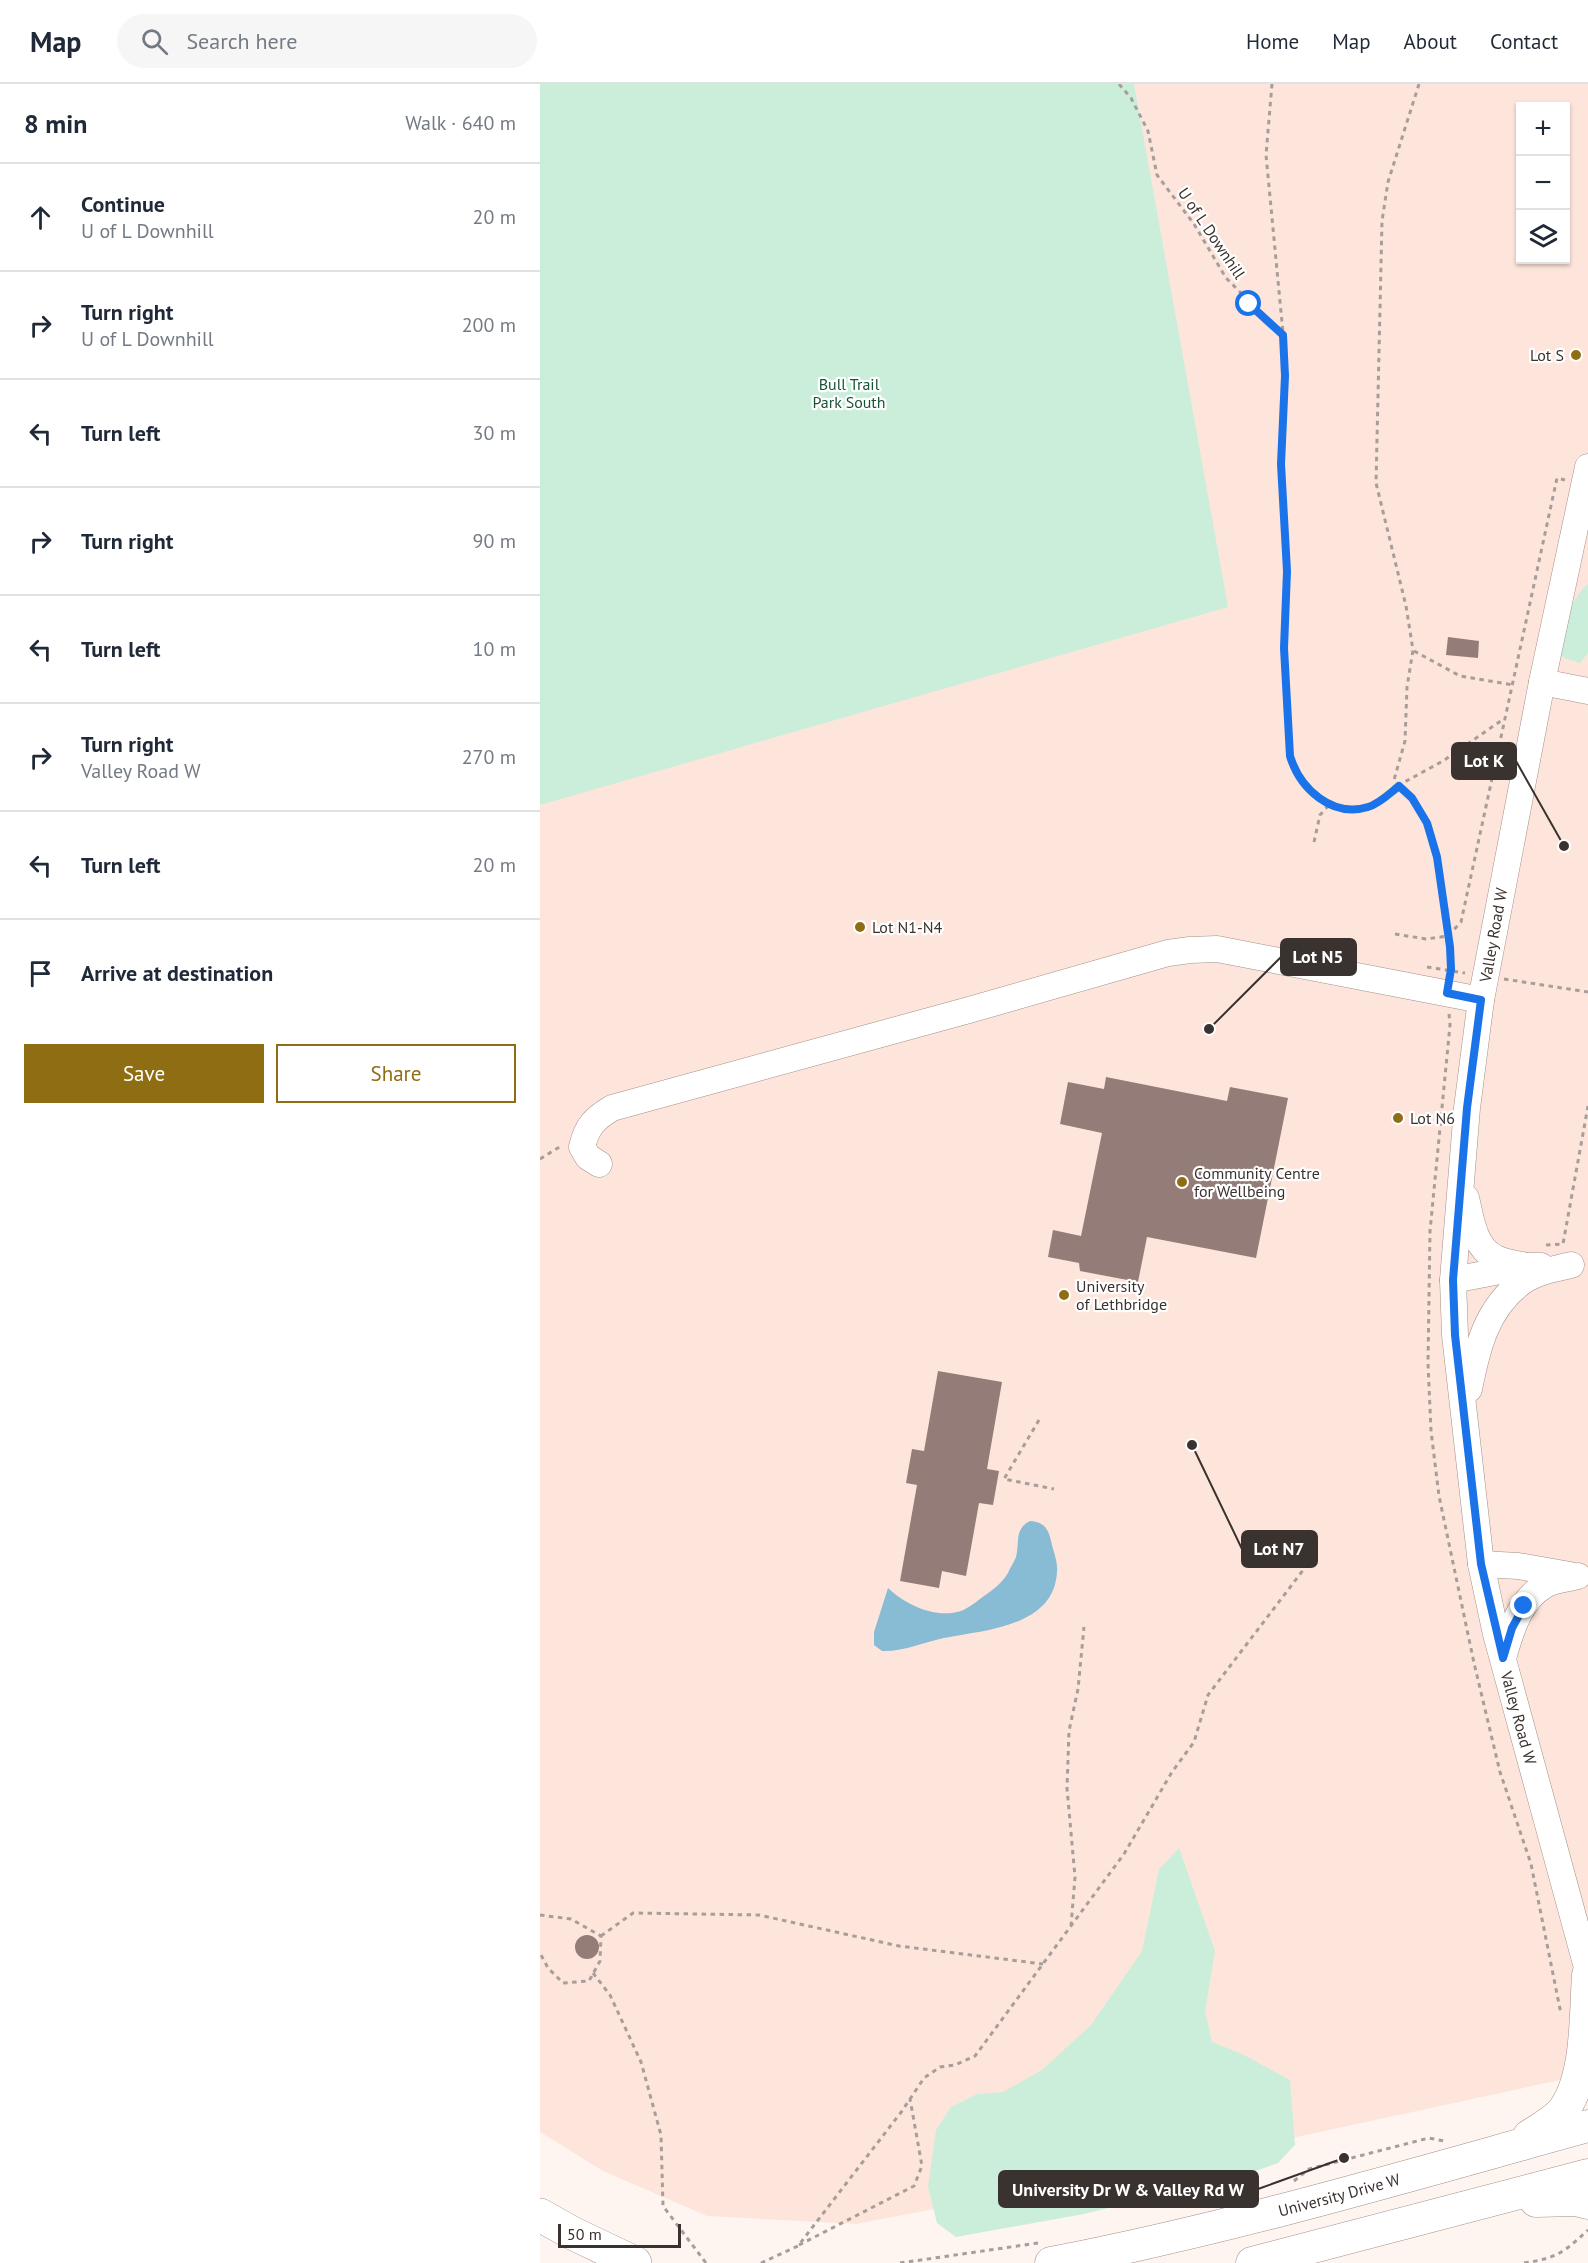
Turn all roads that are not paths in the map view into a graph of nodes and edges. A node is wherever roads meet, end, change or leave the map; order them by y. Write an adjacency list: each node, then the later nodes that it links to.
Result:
1 (1588, 467): 2 (street, Valley Road W)
2 (1585, 494): 3 (street, Valley Road W)
3 (1542, 682): 4 (street); 5 (street, Valley Road W)
4 (1588, 691)
5 (1481, 1000): 6 (street); 7 (street, Valley Road W)
6 (599, 1164)
7 (1460, 1176): 9 (street); 10 (street, Valley Road W)
8 (1579, 1264): 9 (street); 11 (street)
9 (1526, 1266): 10 (street)
10 (1453, 1280): 11 (street, Valley Road W)
11 (1464, 1413): 12 (street, Valley Road W)
12 (1481, 1564): 13 (street); 14 (street, Valley Road W)
13 (1583, 1578): 14 (street)
14 (1503, 1658): 15 (street, Valley Road W)
15 (1588, 1973): 17 (main road)
16 (1588, 2126): 17 (main road, University Drive W)
17 (1508, 2148): 23 (main road, University Drive W)
18 (1588, 2175): 19 (main road)
19 (1487, 2201): 20 (main road); 26 (main road)
20 (1588, 2203)
21 (540, 2215): 25 (highway)
22 (540, 2223): 24 (highway)
23 (1046, 2253)
24 (586, 2263)
25 (635, 2263)
26 (1252, 2263)

